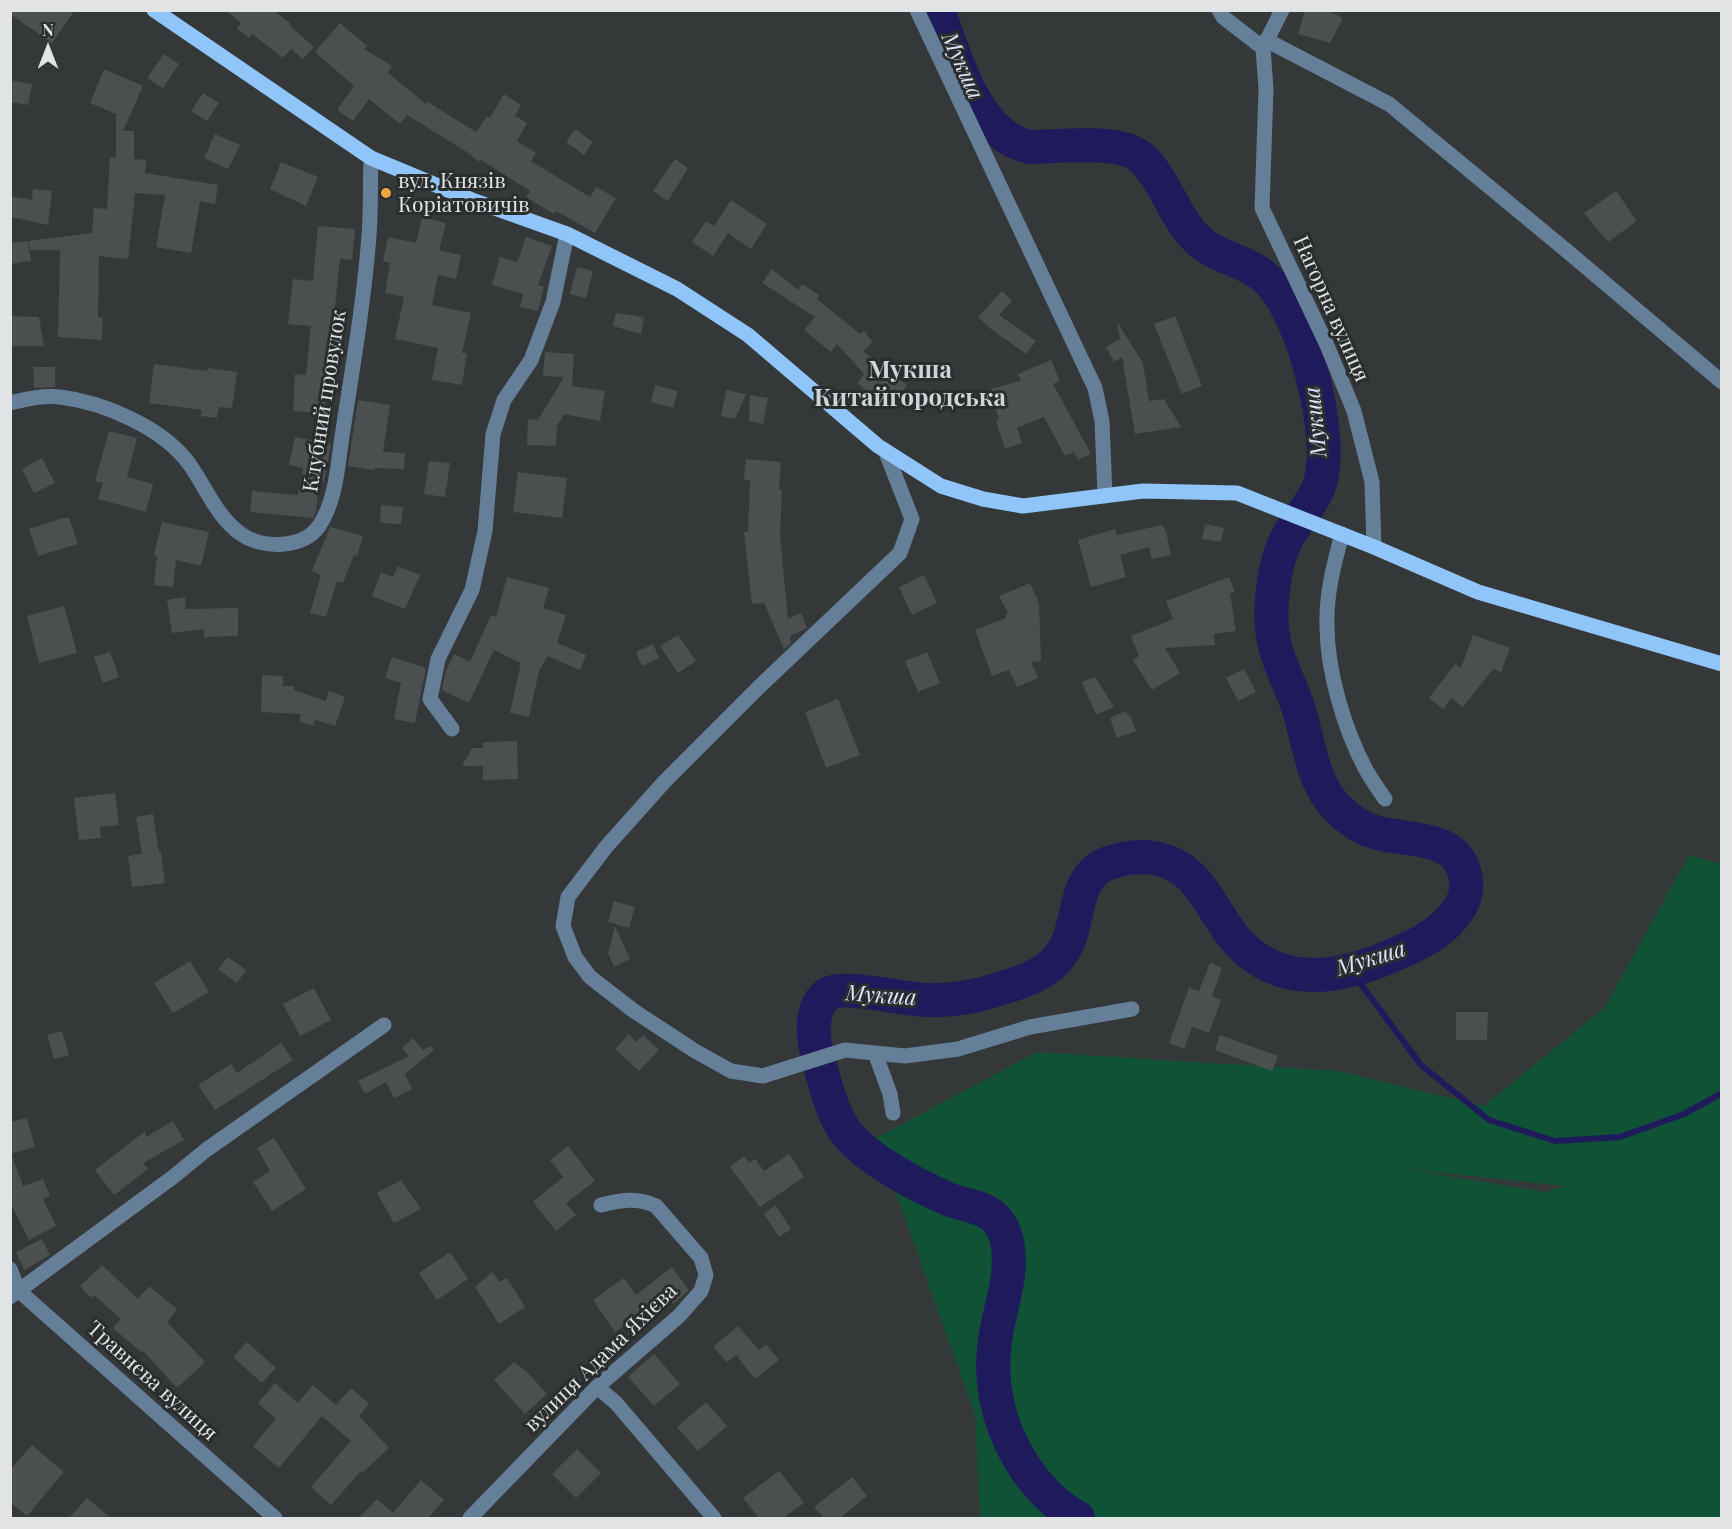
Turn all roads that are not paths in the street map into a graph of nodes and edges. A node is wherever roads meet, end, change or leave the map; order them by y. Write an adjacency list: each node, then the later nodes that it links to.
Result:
1 (154, 10): 6 (main road)
2 (917, 10): 11 (street)
3 (1219, 10): 5 (street)
4 (1282, 10): 5 (street)
5 (1265, 44): 8 (street); 13 (street, Нагорна вулиця)
6 (371, 159): 7 (main road); 9 (street, Клубний провулок)
7 (567, 234): 10 (main road); 15 (street)
8 (1722, 382)
9 (10, 403)
10 (885, 450): 11 (main road); 19 (street)
11 (1105, 496): 12 (main road)
12 (1336, 532): 13 (main road); 16 (street)
13 (1374, 547): 14 (main road)
14 (1722, 664)
15 (452, 729)
16 (1385, 799)
17 (1132, 1009): 19 (street)
18 (384, 1025): 23 (street)
19 (875, 1053): 20 (street)
20 (893, 1113)
21 (601, 1204): 24 (street, вулиця Адама Яхієва)
22 (10, 1269): 23 (street, Травнева вулиця)
23 (14, 1294): 25 (street, Травнева вулиця)
24 (597, 1387): 26 (street, вулиця Адама Яхієва); 27 (street)
25 (275, 1518)
26 (470, 1518)
27 (714, 1518)

